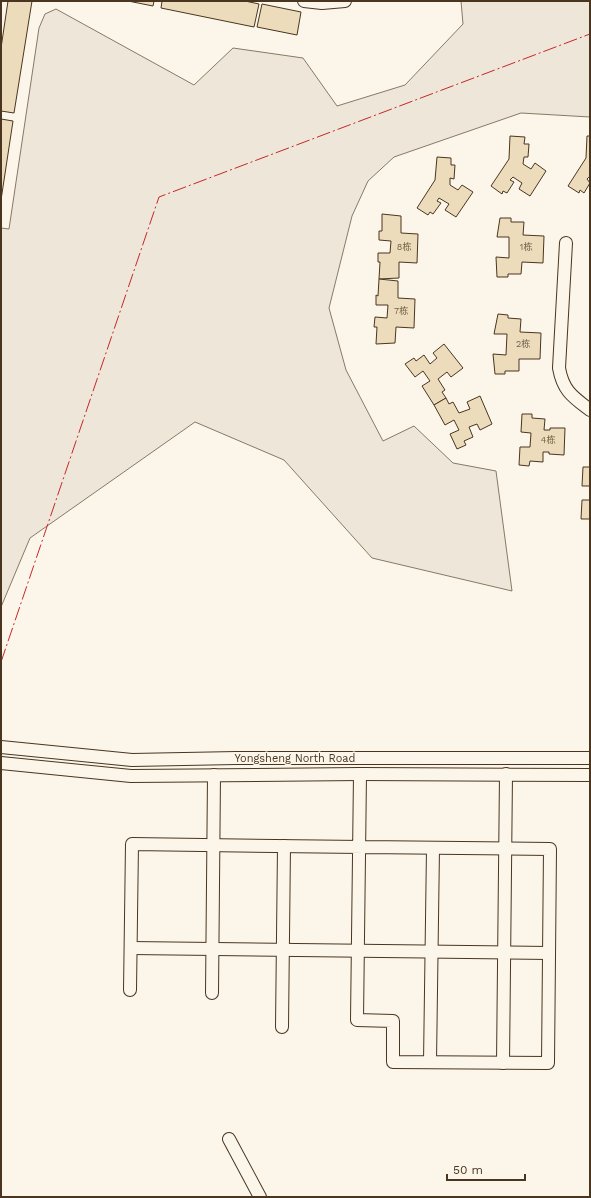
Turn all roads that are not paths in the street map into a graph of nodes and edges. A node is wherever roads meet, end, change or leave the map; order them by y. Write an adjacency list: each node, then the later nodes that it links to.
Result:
1 (304, 1): 2 (street)
2 (345, 1)
3 (566, 243): 4 (street)
4 (590, 410)
5 (1, 747): 6 (street, Yongsheng North Road)
6 (590, 758)
7 (1, 763): 10 (street, Yongsheng North Road)
8 (360, 774): 9 (street, Yongsheng North Road); 10 (street, Yongsheng North Road); 14 (street)
9 (506, 774): 11 (street, Yongsheng North Road); 16 (street)
10 (214, 775): 12 (street)
11 (590, 775)
12 (214, 845): 13 (street); 17 (street); 18 (street)
13 (284, 846): 14 (street); 19 (street)
14 (360, 847): 15 (street); 20 (street)
15 (433, 848): 16 (street); 21 (street)
16 (505, 849): 22 (street); 23 (street)
17 (131, 948): 18 (street); 24 (street)
18 (212, 949): 19 (street); 25 (street)
19 (283, 950): 20 (street); 26 (street)
20 (358, 950): 21 (street); 27 (street)
21 (432, 951): 22 (street); 27 (street)
22 (504, 952): 23 (street); 28 (street)
23 (549, 953): 28 (street)
24 (130, 990)
25 (212, 992)
26 (282, 1027)
27 (430, 1062): 28 (street)
28 (502, 1063)
29 (229, 1139): 30 (street)
30 (260, 1197)

